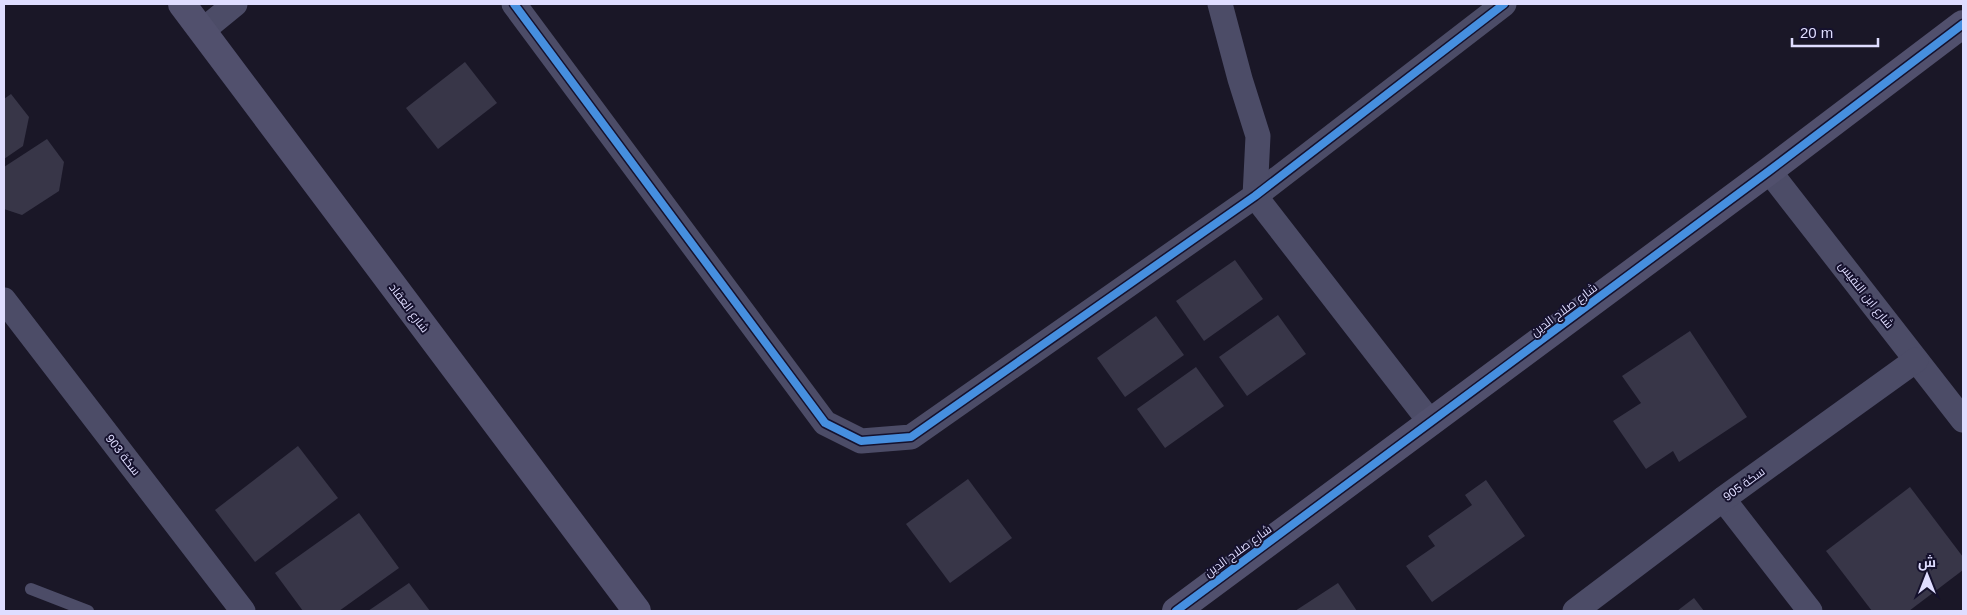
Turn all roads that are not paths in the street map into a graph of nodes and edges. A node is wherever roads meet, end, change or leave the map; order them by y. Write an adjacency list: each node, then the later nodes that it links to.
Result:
1 (182, 4): 7 (street, شارع العقاد)
2 (235, 4): 7 (street)
3 (514, 4): 9 (street)
4 (1220, 4): 9 (street)
5 (1504, 4): 9 (street)
6 (1963, 24): 8 (street, شارع صلاح الدين)
7 (202, 31): 18 (street, شارع العقاد)
8 (1769, 171): 11 (street, شارع ابن النفيس); 13 (street, شارع صلاح الدين)
9 (1255, 196): 13 (street)
10 (4, 300): 17 (street, سكة 903)
11 (1916, 360): 12 (street, شارع ابن النفيس); 14 (street, سكة 905)
12 (1961, 411)
13 (1430, 423): 19 (street, شارع صلاح الدين)
14 (1723, 499): 20 (street, سكة 905); 21 (street)
15 (31, 589): 16 (lane)
16 (88, 611)
17 (243, 611)
18 (636, 611)
19 (1176, 611)
20 (1575, 611)
21 (1810, 611)

